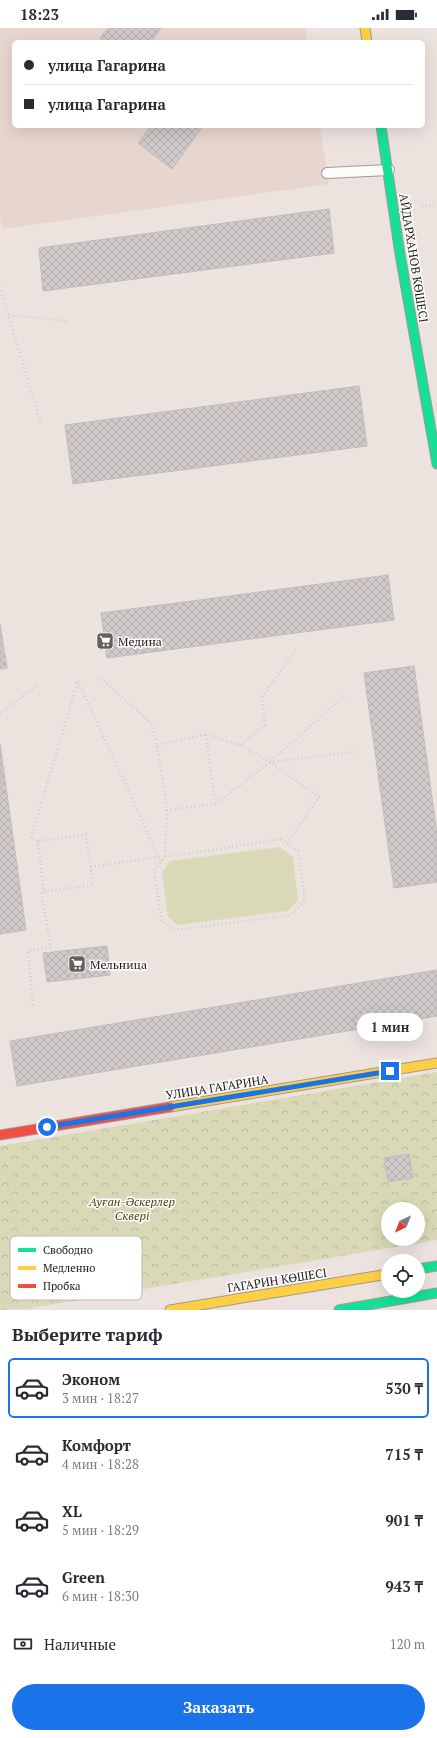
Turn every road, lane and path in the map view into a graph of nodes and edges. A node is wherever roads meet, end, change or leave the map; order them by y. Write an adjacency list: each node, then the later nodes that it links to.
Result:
1 (365, 28): 2 (street)
2 (367, 40)
3 (381, 128): 4 (street, АЙДАРХАНОВ КӨШЕСІ)
4 (389, 170): 5 (lane); 12 (street, АЙДАРХАНОВ КӨШЕСІ)
5 (327, 173)
6 (437, 204): 7 (path)
7 (422, 206)
8 (0, 287): 9 (path)
9 (9, 315): 10 (path); 11 (path)
10 (66, 321)
11 (41, 424)
12 (437, 464)
13 (295, 651): 20 (path)
14 (101, 678): 19 (path)
15 (36, 686): 17 (path)
16 (345, 695): 22 (path)
17 (0, 713)
18 (206, 734): 19 (path); 20 (path); 23 (path)
19 (157, 744): 24 (path)
20 (240, 745): 22 (path)
21 (354, 752): 22 (path)
22 (270, 762): 23 (path); 26 (path)
23 (215, 804): 24 (path)
24 (167, 810): 28 (path)
25 (38, 842): 27 (path); 30 (path); 31 (path)
26 (287, 844): 28 (path); 29 (path)
27 (159, 857): 29 (path); 30 (path)
28 (165, 857): 29 (path)
29 (161, 862)
30 (90, 867): 31 (path)
31 (44, 891): 32 (path)
32 (33, 1005)
33 (437, 1063): 34 (street, УЛИЦА ГАГАРИНА)
34 (0, 1134)
35 (3, 1153): 37 (path)
36 (367, 1182): 38 (path)
37 (19, 1236)
38 (31, 1236)
39 (10, 1239): 40 (path)
40 (0, 1241)
41 (437, 1266): 42 (street)
42 (425, 1268)
43 (381, 1275): 49 (street, ГАГАРИН КӨШЕСІ)
44 (437, 1294): 50 (street)
45 (31, 1300): 48 (path)
46 (0, 1301): 47 (path)
47 (22, 1310)
48 (22, 1310)
49 (170, 1310)
50 (339, 1310)

